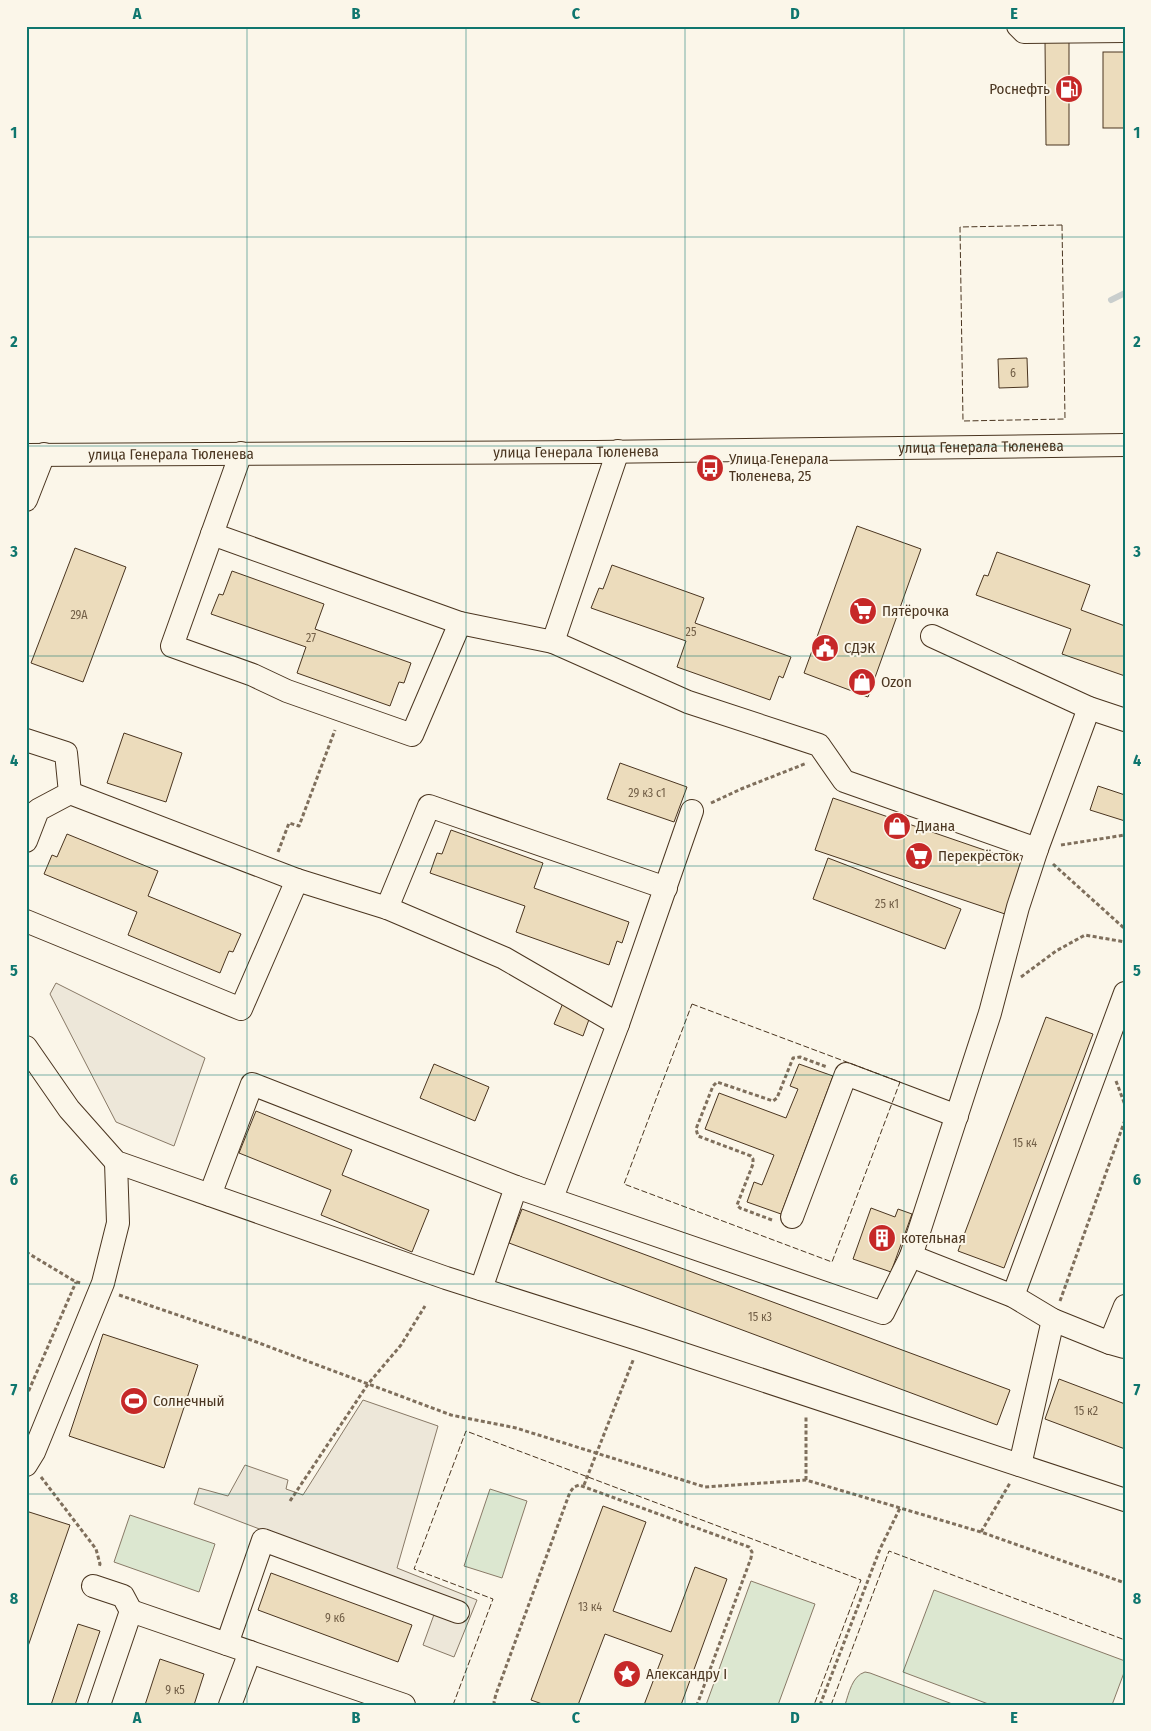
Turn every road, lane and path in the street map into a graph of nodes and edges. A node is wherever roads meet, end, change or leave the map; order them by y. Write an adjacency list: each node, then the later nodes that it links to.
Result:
1 (1018, 26): 2 (street)
2 (1125, 32)
3 (1125, 445): 4 (street, улица Генерала Тюленева)
4 (618, 452): 5 (street, улица Генерала Тюленева); 11 (street)
5 (241, 453): 6 (street, улица Генерала Тюленева); 8 (street)
6 (35, 454): 7 (street)
7 (26, 500)
8 (212, 534): 9 (street); 13 (street)
9 (460, 623): 11 (street); 13 (street)
10 (932, 636): 12 (street)
11 (553, 642): 21 (street)
12 (1089, 708): 14 (street); 21 (street)
13 (343, 711): 22 (path)
14 (1125, 720)
15 (26, 740): 17 (street)
16 (814, 760): 18 (path)
17 (70, 792): 20 (street); 22 (street)
18 (692, 811): 24 (street)
19 (1125, 835): 21 (path)
20 (26, 841)
21 (1037, 849): 27 (path); 35 (street)
22 (271, 870): 23 (street)
23 (297, 880): 25 (street); 26 (street)
24 (666, 888): 25 (street); 31 (street)
25 (386, 908): 31 (street)
26 (26, 922)
27 (1125, 929)
28 (1125, 942): 29 (path)
29 (1020, 977)
30 (1125, 993): 32 (street)
31 (618, 1024): 40 (street)
32 (1118, 1029): 47 (street)
33 (26, 1047): 37 (street)
34 (846, 1074): 35 (street); 41 (street); 41 (path)
35 (957, 1116): 43 (street)
36 (1125, 1120): 50 (path)
37 (116, 1162): 39 (street); 45 (street)
38 (516, 1187): 39 (street); 40 (street); 46 (street)
39 (210, 1195): 46 (street)
40 (552, 1198): 43 (street)
41 (792, 1217)
42 (26, 1252): 44 (path)
43 (911, 1256): 47 (street)
44 (76, 1282): 45 (path); 55 (path)
45 (102, 1288): 53 (path); 57 (street)
46 (481, 1289): 51 (street)
47 (1013, 1296): 50 (street)
48 (425, 1306): 53 (path)
49 (1125, 1306): 52 (street)
50 (1053, 1320): 52 (street); 58 (street)
51 (641, 1340): 54 (street); 56 (path)
52 (1118, 1345)
53 (368, 1384): 56 (path); 62 (path)
54 (806, 1394): 58 (street); 59 (path)
55 (26, 1397)
56 (596, 1454): 59 (path); 60 (path)
57 (27, 1465): 66 (path)
58 (1020, 1465): 61 (street); 64 (path)
59 (806, 1480): 63 (path)
60 (584, 1486): 74 (path); 75 (path)
61 (1125, 1500)
62 (290, 1501)
63 (900, 1508): 64 (path); 76 (path)
64 (981, 1532): 65 (path)
65 (1125, 1583)
66 (93, 1586): 67 (street)
67 (131, 1611): 69 (street); 71 (street)
68 (458, 1612): 69 (street)
69 (227, 1644): 70 (street)
70 (250, 1652): 72 (street); 73 (street)
71 (99, 1705)
72 (230, 1705)
73 (404, 1705)
74 (495, 1705)
75 (696, 1705)
76 (820, 1705)

